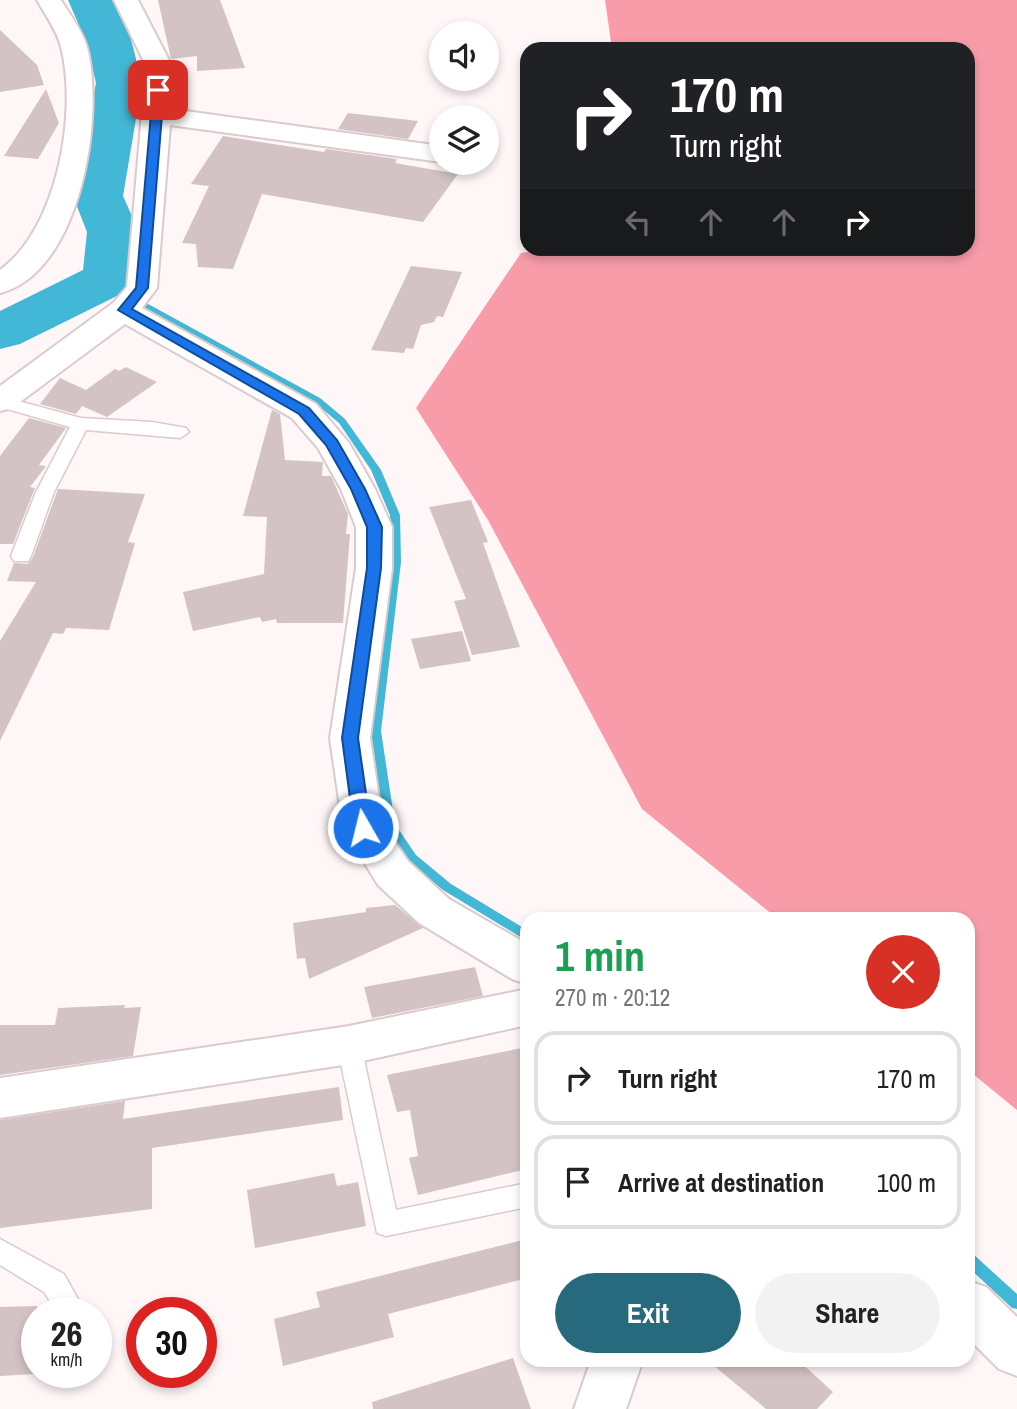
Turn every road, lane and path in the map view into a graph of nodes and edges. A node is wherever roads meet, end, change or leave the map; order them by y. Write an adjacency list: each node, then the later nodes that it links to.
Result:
1 (49, 0): 5 (street)
2 (125, 0): 3 (street)
3 (157, 115): 4 (street); 6 (street)
4 (429, 152)
5 (0, 284)
6 (130, 303): 7 (street); 11 (street)
7 (0, 401): 8 (lane)
8 (80, 424): 9 (lane); 10 (lane)
9 (180, 432)
10 (21, 556)
11 (520, 962)
12 (520, 1008): 13 (street)
13 (349, 1045): 14 (street); 15 (lane)
14 (0, 1098)
15 (520, 1196)
16 (0, 1251): 17 (lane)
17 (63, 1297)
18 (975, 1311): 19 (street)
19 (1017, 1352)
20 (615, 1367): 21 (street)
21 (600, 1409)

